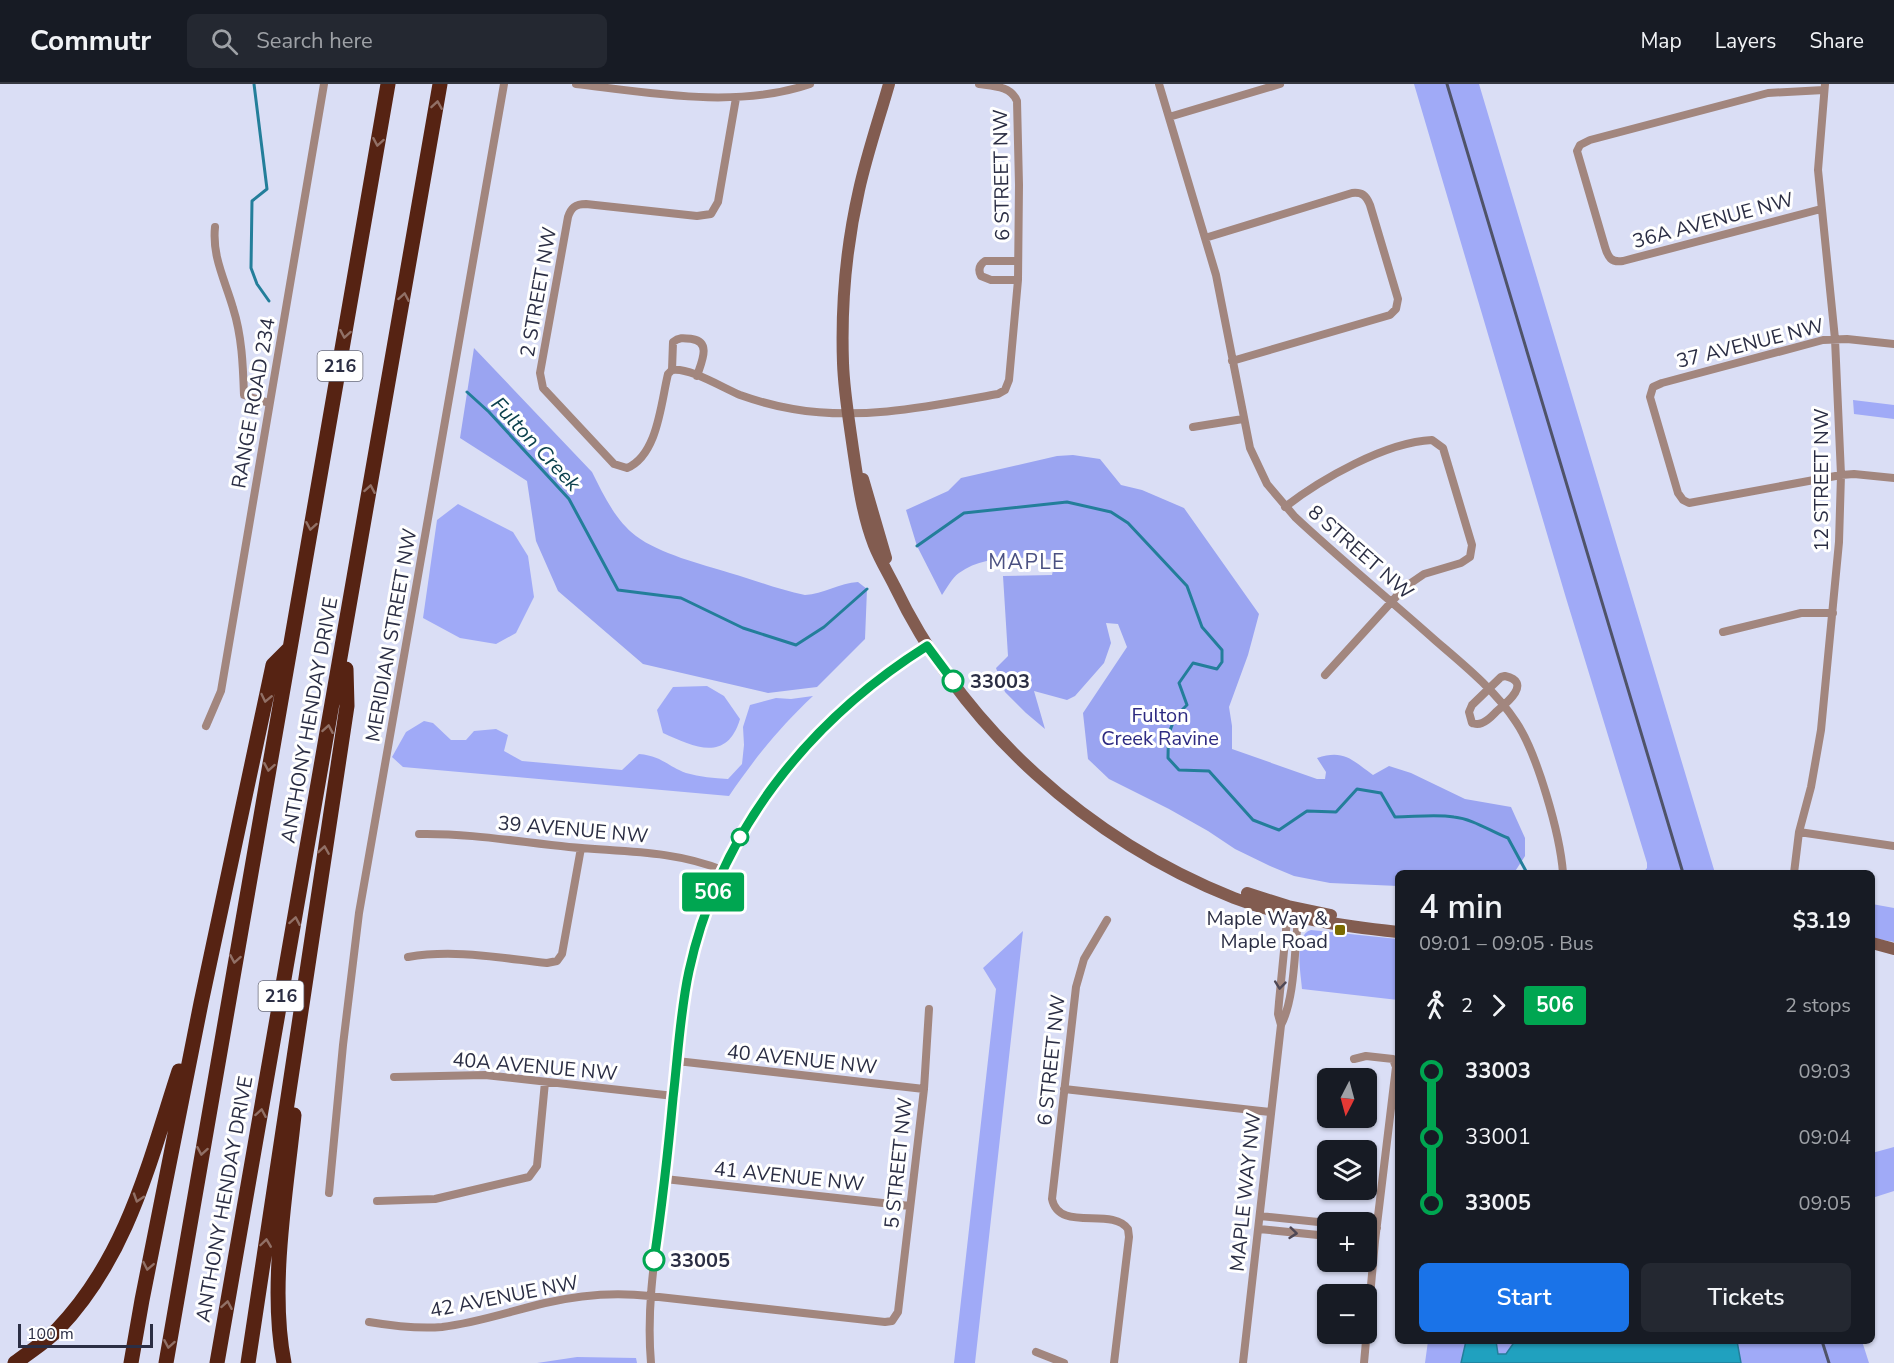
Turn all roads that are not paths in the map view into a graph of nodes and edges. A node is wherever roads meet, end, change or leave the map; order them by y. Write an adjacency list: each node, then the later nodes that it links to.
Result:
1 (324, 84): 24 (street, RANGE ROAD 234)
2 (388, 84): 36 (highway, ANTHONY HENDAY DRIVE / 216, one-way to 36)
3 (440, 84): 33 (highway, ANTHONY HENDAY DRIVE / 216, one-way to 3)
4 (504, 84): 67 (street, MERIDIAN STREET NW)
5 (576, 84): 12 (street)
6 (810, 84): 12 (street)
7 (889, 84): 25 (street)
8 (979, 84): 17 (street, 6 STREET NW)
9 (1159, 84): 13 (street, 8 STREET NW)
10 (1280, 84): 13 (street)
11 (1825, 87): 14 (street, 12 STREET NW); 14 (street, 36A AVENUE NW)
12 (736, 98): 22 (street, 2 STREET NW)
13 (1169, 117): 16 (street, 8 STREET NW)
14 (1821, 209): 19 (street, 12 STREET NW)
15 (215, 227): 24 (street)
16 (1204, 238): 21 (street, 8 STREET NW); 21 (street)
17 (1018, 261): 18 (street, 6 STREET NW); 18 (street, 6 STREET NW)
18 (1018, 280): 25 (street, 6 STREET NW)
19 (1835, 339): 20 (street, 37 AVENUE NW); 28 (street, 12 STREET NW); 28 (street, 37 AVENUE NW)
20 (1894, 344)
21 (1232, 361): 26 (street, 8 STREET NW)
22 (672, 370): 23 (street); 23 (street)
23 (697, 376): 25 (street)
24 (269, 404): 40 (street, RANGE ROAD 234)
25 (847, 413): 35 (street)
26 (1243, 419): 27 (street); 30 (street, 8 STREET NW)
27 (1193, 427)
28 (1841, 475): 29 (street); 32 (street, 12 STREET NW)
29 (1894, 478)
30 (1285, 507): 31 (street, 8 STREET NW); 31 (street)
31 (1391, 601): 37 (street); 38 (street, 8 STREET NW)
32 (1833, 613): 34 (street); 41 (street, 12 STREET NW)
33 (346, 630): 55 (highway, one-way to 33); 83 (highway, ANTHONY HENDAY DRIVE / 216, one-way to 33)
34 (1723, 632)
35 (927, 646): 45 (street); 48 (street)
36 (290, 648): 56 (highway, one-way to 56); 82 (highway, ANTHONY HENDAY DRIVE / 216, one-way to 82)
37 (1325, 675)
38 (1489, 689): 39 (street, 8 STREET NW); 39 (street); 39 (street)
39 (1504, 705): 46 (street, 8 STREET NW)
40 (206, 726)
41 (1799, 832): 43 (street); 47 (street, 12 STREET NW)
42 (419, 834): 44 (street, 39 AVENUE NW)
43 (1894, 846)
44 (581, 848): 45 (street, 39 AVENUE NW); 54 (street)
45 (722, 870): 59 (street)
46 (1562, 870)
47 (1794, 870)
48 (1293, 912): 50 (street); 51 (street); 65 (street, MAPLE WAY NW)
49 (1107, 920): 63 (street, 6 STREET NW)
50 (1395, 924)
51 (1395, 931)
52 (1875, 944): 53 (street)
53 (1894, 949)
54 (408, 957)
55 (306, 970): 84 (highway, one-way to 55); 85 (highway)
56 (201, 1003): 80 (highway, one-way to 80); 81 (highway, one-way to 81)
57 (929, 1009): 62 (street, 5 STREET NW)
58 (1354, 1059): 72 (street)
59 (677, 1061): 62 (street, 40 AVENUE NW); 64 (street)
60 (394, 1077): 61 (street, 40A AVENUE NW)
61 (545, 1082): 64 (street, 40A AVENUE NW); 68 (street)
62 (924, 1089): 69 (street, 5 STREET NW)
63 (1064, 1089): 65 (street); 88 (street, 6 STREET NW)
64 (674, 1096): 66 (street)
65 (1270, 1112): 70 (street, MAPLE WAY NW)
66 (665, 1179): 69 (street, 41 AVENUE NW); 76 (street)
67 (329, 1194)
68 (376, 1201)
69 (910, 1206): 77 (street, 5 STREET NW)
70 (1260, 1216): 71 (street); 73 (street, MAPLE WAY NW)
71 (1317, 1222)
72 (1377, 1228)
73 (1259, 1229): 74 (street, one-way to 74); 89 (street, MAPLE WAY NW)
74 (1317, 1235)
75 (1369, 1272): 90 (street)
76 (650, 1296): 77 (street, 42 AVENUE NW); 78 (street, 42 AVENUE NW); 86 (street)
77 (894, 1319)
78 (369, 1322)
79 (1036, 1352): 87 (street)
80 (15, 1363)
81 (131, 1363)
82 (166, 1363)
83 (216, 1363)
84 (248, 1363)
85 (284, 1363)
86 (651, 1363)
87 (1064, 1363)
88 (1114, 1363)
89 (1244, 1363)
90 (1364, 1363)

